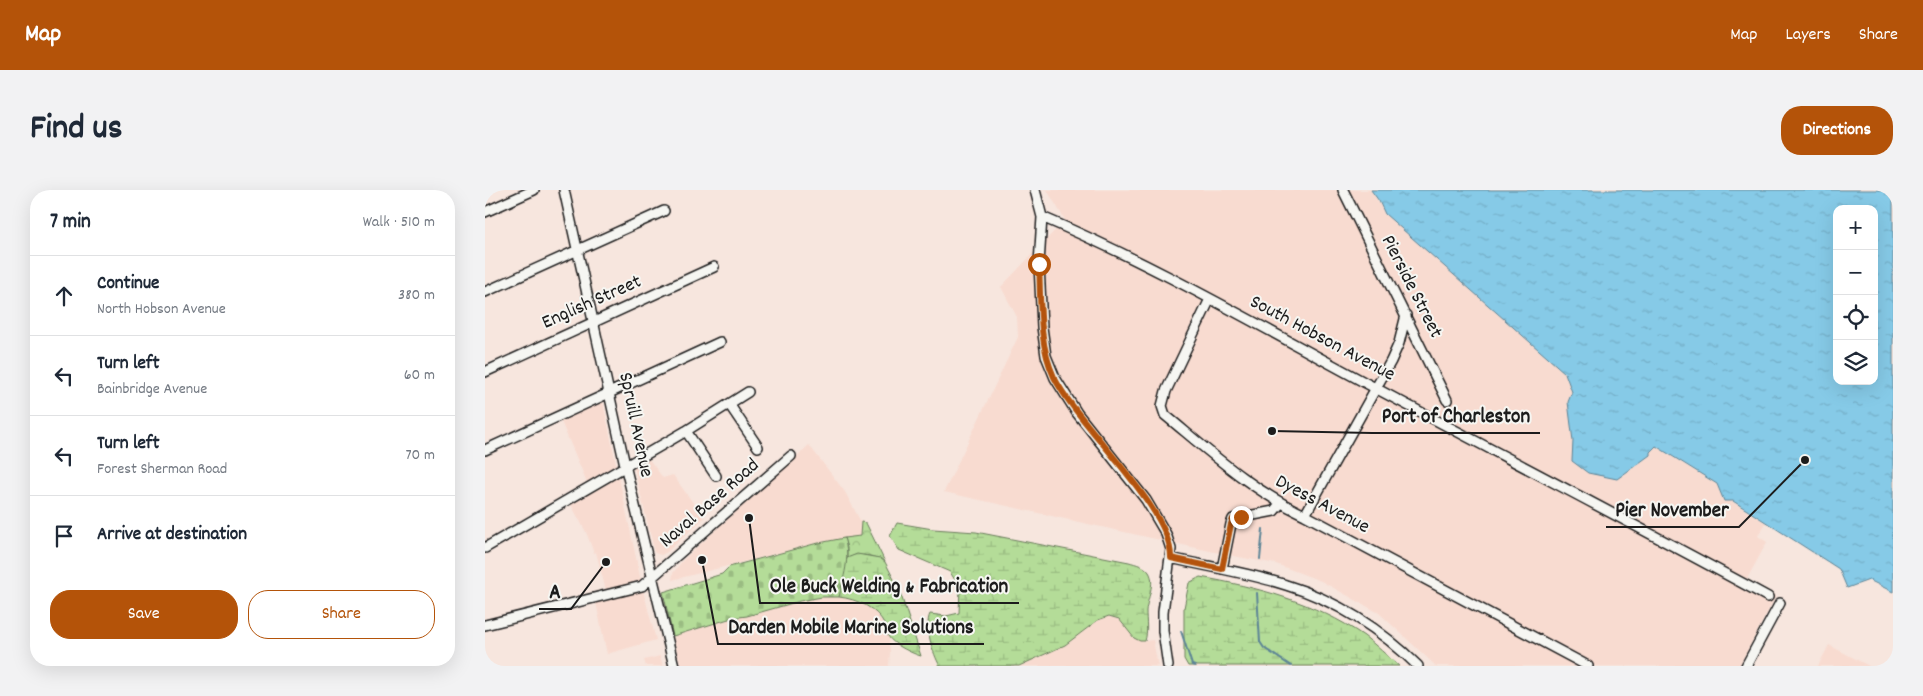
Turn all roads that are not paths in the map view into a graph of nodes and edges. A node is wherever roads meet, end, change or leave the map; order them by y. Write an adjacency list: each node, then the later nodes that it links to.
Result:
1 (534, 190): 6 (street)
2 (564, 190): 8 (street, Spruill Avenue)
3 (1035, 190): 7 (street)
4 (1343, 190): 12 (street, Pierside Street)
5 (664, 211): 8 (street)
6 (485, 212)
7 (1042, 217): 11 (street, South Hobson Avenue); 30 (street)
8 (577, 251): 10 (street); 13 (street, Spruill Avenue)
9 (714, 267): 13 (street, English Street)
10 (485, 292)
11 (1210, 299): 16 (street, South Hobson Avenue); 27 (street, Dyess Avenue)
12 (1406, 315): 16 (street); 19 (street, Pierside Street)
13 (593, 322): 15 (street, English Street); 18 (street, Spruill Avenue)
14 (720, 342): 18 (street)
15 (485, 372)
16 (1375, 388): 28 (street); 33 (street, South Hobson Avenue)
17 (748, 392): 20 (street)
18 (611, 393): 23 (street); 25 (street, Spruill Avenue)
19 (1447, 400)
20 (729, 404): 21 (street); 22 (street)
21 (686, 431): 25 (street); 26 (street)
22 (758, 447)
23 (485, 450)
24 (791, 456): 32 (street, Naval Base Road)
25 (625, 465): 29 (street); 32 (street, Spruill Avenue)
26 (716, 476)
27 (1280, 504): 28 (street, Dyess Avenue); 31 (street)
28 (1305, 515): 39 (street, Dyess Avenue)
29 (485, 548)
30 (1171, 558): 31 (street); 37 (street)
31 (1222, 569): 38 (street)
32 (652, 578): 35 (street, Naval Base Road); 36 (street, Spruill Avenue)
33 (1768, 597)
34 (1780, 603): 40 (street)
35 (485, 625)
36 (674, 666)
37 (1168, 666)
38 (1418, 666)
39 (1588, 666)
40 (1746, 666)

